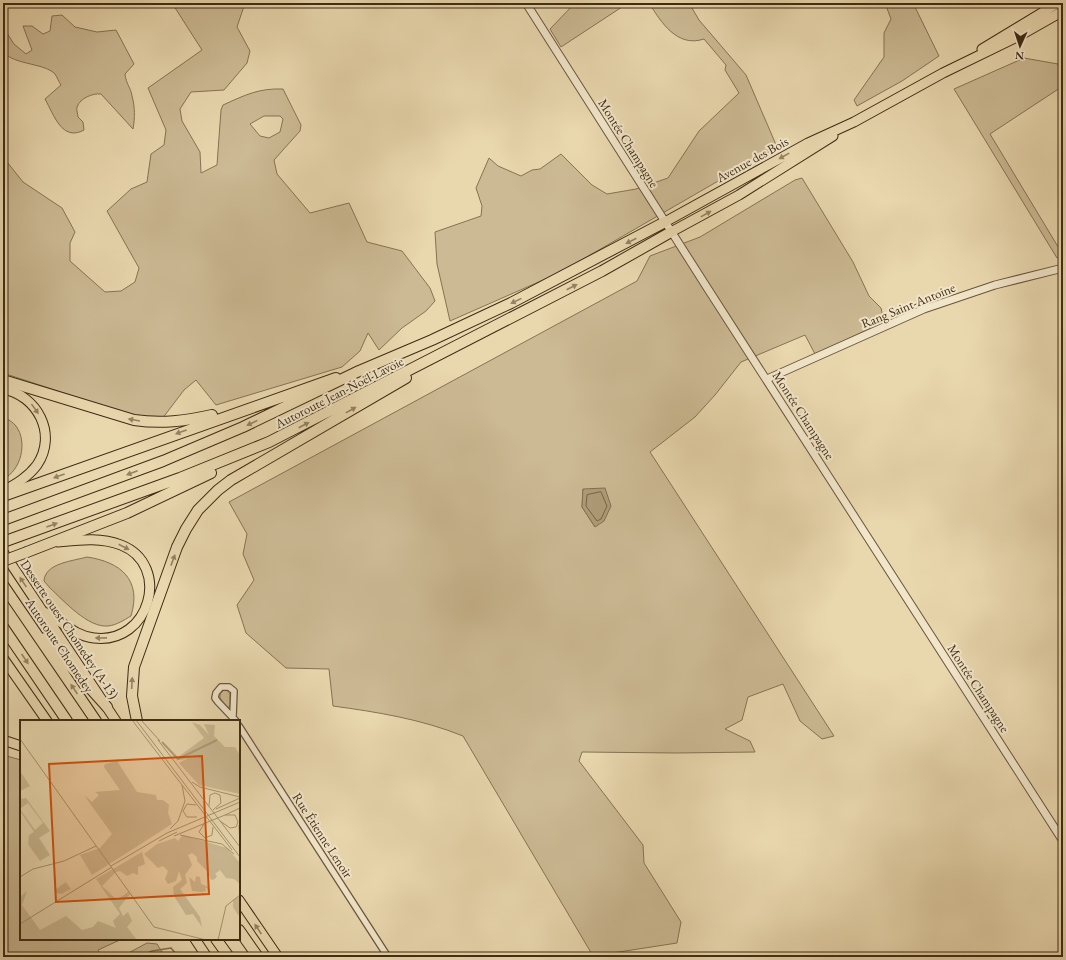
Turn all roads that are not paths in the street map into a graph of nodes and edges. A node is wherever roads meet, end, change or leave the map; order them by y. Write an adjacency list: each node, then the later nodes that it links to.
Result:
1 (526, 3): 6 (street, Montée Champagne)
2 (1058, 3): 4 (main road, Avenue des Bois)
3 (1063, 11): 4 (main road, Avenue des Bois)
4 (943, 73): 5 (main road, Avenue des Bois)
5 (854, 122): 6 (main road, Avenue des Bois, one-way to 6); 7 (main road, Avenue des Bois, one-way to 5)
6 (665, 222): 7 (street, Montée Champagne); 10 (highway, Autoroute Jean-Noël-Lavoie, one-way to 10)
7 (672, 232): 9 (highway, Autoroute Jean-Noël-Lavoie, one-way to 7); 11 (street, Montée Champagne)
8 (1063, 268): 11 (street, Rang Saint-Antoine)
9 (469, 340): 15 (highway, Autoroute Jean-Noël-Lavoie, one-way to 9); 34 (highway, one-way to 9)
10 (359, 371): 14 (highway); 18 (highway, Autoroute Jean-Noël-Lavoie, one-way to 18)
11 (767, 379): 38 (street, Montée Champagne)
12 (3, 380): 14 (highway, one-way to 12)
13 (3, 389): 16 (main road, one-way to 16)
14 (257, 404): 17 (highway, one-way to 17)
15 (269, 442): 19 (highway, Autoroute Jean-Noël-Lavoie, one-way to 15); 20 (highway)
16 (3, 491)
17 (3, 496)
18 (3, 520)
19 (3, 542)
20 (54, 542): 22 (highway, bridge); 24 (main road, one-way to 24)
21 (3, 552): 24 (main road, Desserte ouest Chomedey (A-13), one-way to 21)
22 (3, 561)
23 (3, 584): 25 (highway, Autoroute Chomedey)
24 (44, 612): 28 (main road, Desserte ouest Chomedey (A-13))
25 (25, 616): 28 (highway); 32 (highway, Autoroute Chomedey, one-way to 25)
26 (3, 627): 31 (highway, one-way to 31)
27 (3, 658): 30 (main road)
28 (107, 707): 33 (main road, Desserte ouest Chomedey (A-13))
29 (234, 719): 29 (street)
30 (46, 720)
31 (66, 720)
32 (95, 720)
33 (115, 720)
34 (138, 720)
35 (240, 728): 47 (street, Rue Étienne Lenoir)
36 (3, 740): 37 (main road)
37 (20, 746)
38 (1063, 841)
39 (240, 901): 46 (main road, one-way to 39)
40 (240, 931): 45 (highway)
41 (196, 940): 43 (main road)
42 (217, 940): 44 (highway)
43 (207, 957)
44 (229, 957)
45 (258, 957)
46 (278, 957)
47 (388, 957)

